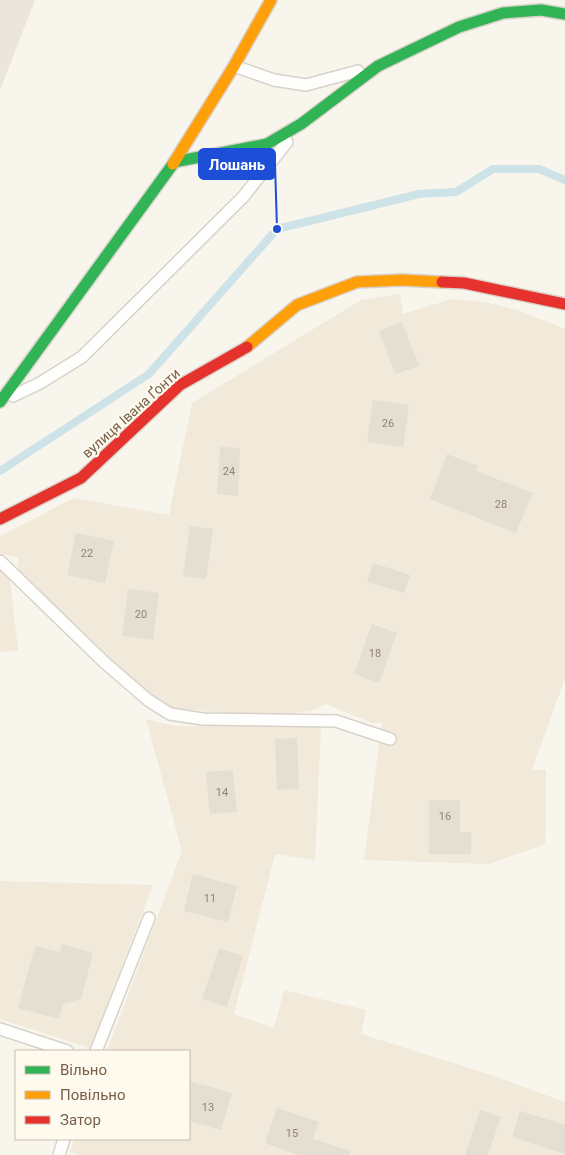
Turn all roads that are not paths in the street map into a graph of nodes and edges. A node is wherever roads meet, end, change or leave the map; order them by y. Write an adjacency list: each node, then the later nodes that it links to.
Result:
1 (271, 0): 3 (street)
2 (565, 14): 4 (street)
3 (234, 66): 4 (lane); 6 (street)
4 (378, 66): 5 (street)
5 (301, 124): 6 (street); 8 (lane)
6 (174, 162): 8 (street)
7 (565, 304): 9 (street, вулиця Івана Ґонти)
8 (0, 402)
9 (0, 518)
10 (0, 561): 11 (lane)
11 (390, 739)
12 (149, 918): 15 (lane)
13 (0, 1029): 14 (lane)
14 (64, 1050)
15 (96, 1050)
16 (64, 1140): 17 (lane)
17 (59, 1155)

